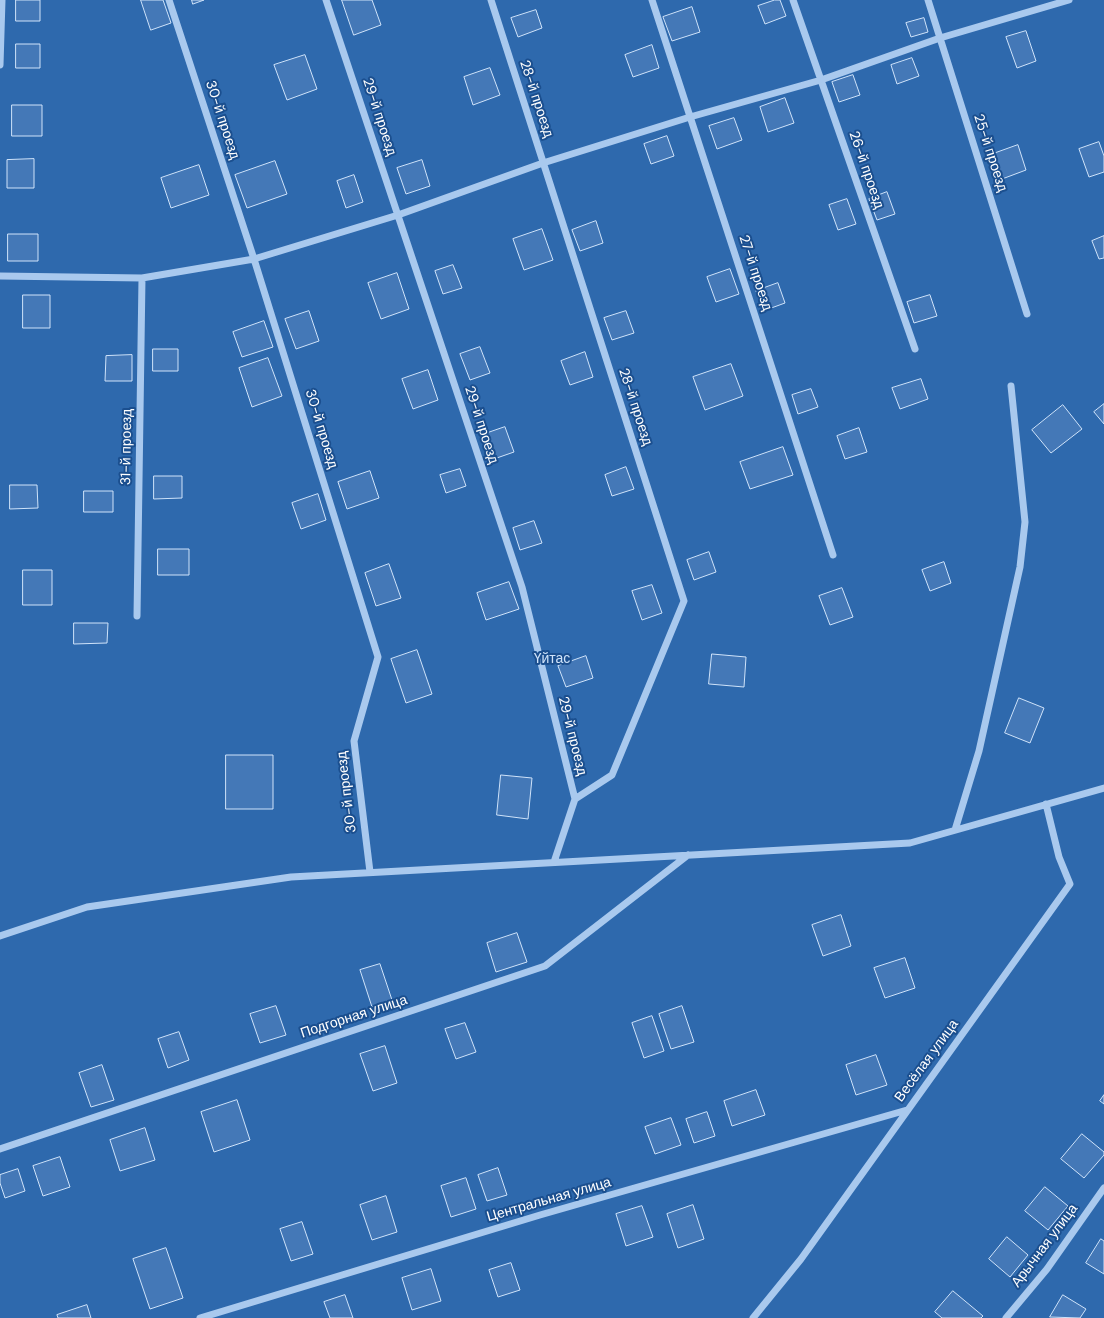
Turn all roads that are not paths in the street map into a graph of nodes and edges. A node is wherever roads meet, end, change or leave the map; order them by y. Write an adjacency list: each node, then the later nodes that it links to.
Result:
1 (2, 0): 10 (street)
2 (169, 0): 15 (street, 30-й проезд)
3 (326, 0): 14 (street, 29-й проезд)
4 (491, 0): 13 (street, 28-й проезд)
5 (652, 0): 12 (street, 27-й проезд)
6 (793, 0): 11 (street, 26-й проезд)
7 (928, 0): 9 (street, 25-й проезд)
8 (1069, 0): 9 (street)
9 (940, 38): 11 (street); 18 (street, 25-й проезд)
10 (0, 65)
11 (820, 80): 12 (street); 19 (street, 26-й проезд)
12 (690, 117): 13 (street); 21 (street, 27-й проезд)
13 (543, 163): 14 (street); 24 (street, 28-й проезд)
14 (398, 215): 15 (street); 24 (street, 29-й проезд)
15 (254, 258): 17 (street); 29 (street, 30-й проезд)
16 (0, 276): 17 (street)
17 (142, 278): 22 (street, 31-й проезд)
18 (1027, 314)
19 (915, 349)
20 (1011, 386): 26 (street)
21 (833, 555)
22 (137, 616)
23 (1104, 788): 25 (street)
24 (575, 799): 28 (street)
25 (1046, 804): 26 (street); 31 (street, Весёлая улица)
26 (955, 830): 27 (street)
27 (688, 855): 28 (street); 32 (street, Подгорная улица)
28 (554, 862): 29 (street)
29 (370, 872): 30 (street)
30 (0, 936)
31 (907, 1110): 34 (street, Центральная улица); 35 (street, Весёлая улица)
32 (0, 1149)
33 (1104, 1188): 36 (street, Арычная улица)
34 (200, 1318)
35 (753, 1318)
36 (1006, 1318)

